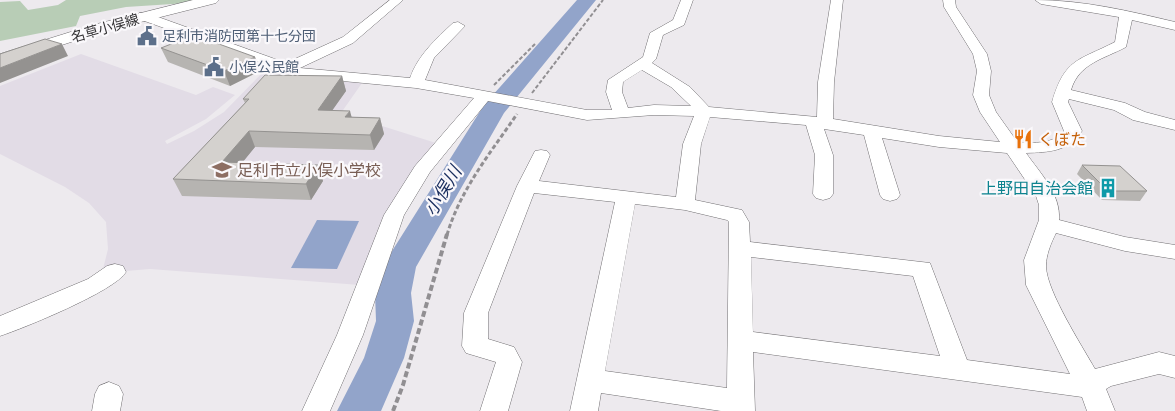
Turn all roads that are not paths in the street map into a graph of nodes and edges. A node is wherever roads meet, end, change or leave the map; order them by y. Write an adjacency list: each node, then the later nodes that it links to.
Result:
1 (211, 0): 8 (main road, 名草小俣線)
2 (397, 0): 13 (street)
3 (687, 0): 12 (street)
4 (837, 0): 19 (street)
5 (949, 0): 22 (street)
6 (1041, 0): 7 (street)
7 (1126, 11): 10 (street); 15 (street)
8 (143, 16): 11 (main road, 名草小俣線); 13 (street)
9 (458, 26): 14 (street)
10 (1175, 26)
11 (0, 60)
12 (643, 64): 17 (street); 18 (street)
13 (287, 68): 14 (street)
14 (416, 82): 16 (street)
15 (1063, 93): 20 (street); 22 (street)
16 (487, 96): 18 (street); 40 (street)
17 (704, 112): 18 (street); 19 (street); 28 (street)
18 (622, 113)
19 (819, 123): 21 (street); 25 (street)
20 (1175, 124)
21 (873, 132): 22 (street); 26 (street)
22 (1015, 148): 29 (street)
23 (541, 155): 24 (street)
24 (527, 186): 27 (street); 41 (street)
25 (823, 194)
26 (890, 195)
27 (626, 199): 28 (street); 37 (street)
28 (685, 204): 30 (street)
29 (1049, 224): 31 (street); 38 (street)
30 (740, 248): 34 (street); 36 (street)
31 (1175, 252)
32 (115, 272): 33 (street)
33 (0, 326)
34 (741, 340): 36 (street); 39 (street)
35 (1175, 367): 38 (street)
36 (957, 368): 38 (street)
37 (590, 380): 39 (street); 42 (street)
38 (1089, 385): 43 (street)
39 (741, 407)
40 (316, 411)
41 (494, 411)
42 (584, 411)
43 (1101, 411)

